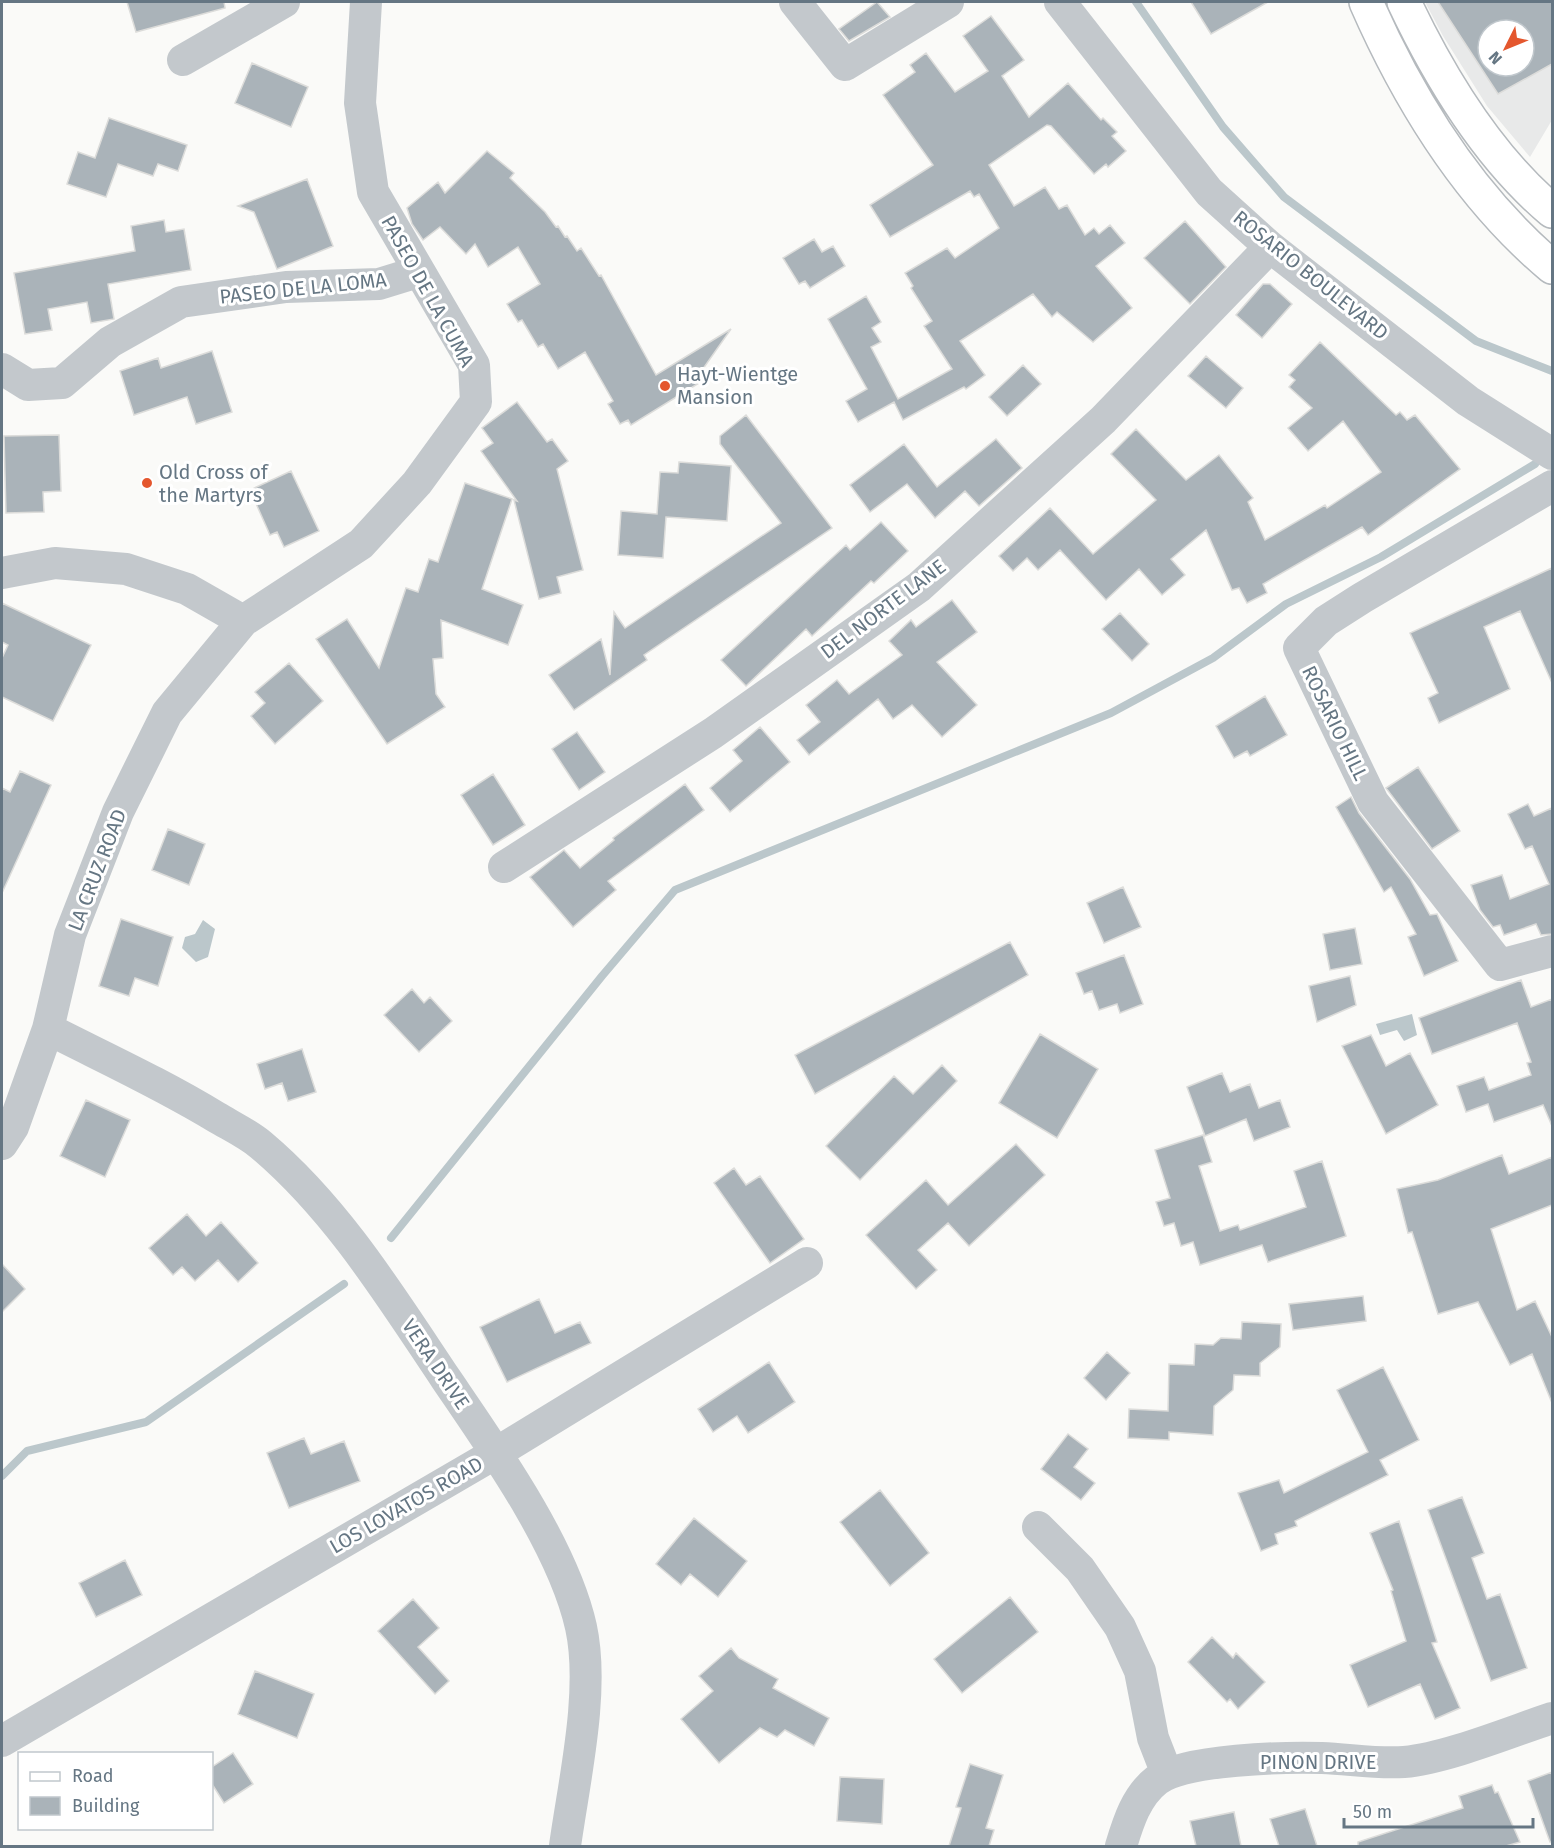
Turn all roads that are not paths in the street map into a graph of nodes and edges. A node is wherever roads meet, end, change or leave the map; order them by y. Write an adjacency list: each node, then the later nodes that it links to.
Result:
1 (284, 2): 8 (street)
2 (366, 2): 12 (street, PASEO DE LA CUMA)
3 (795, 2): 4 (street)
4 (948, 2)
5 (1060, 2): 10 (street, ROSARIO BOULEVARD)
6 (1366, 2): 11 (main road)
7 (1404, 2): 9 (main road)
8 (183, 60)
9 (1552, 210)
10 (1270, 247): 14 (street, ROSARIO BOULEVARD); 18 (street, DEL NORTE LANE)
11 (1552, 267)
12 (418, 272): 13 (street, PASEO DE LA LOMA); 17 (street, PASEO DE LA CUMA)
13 (2, 369)
14 (1552, 454)
15 (1552, 486): 19 (street, ROSARIO HILL)
16 (2, 573): 17 (street)
17 (243, 621): 20 (street, LA CRUZ ROAD)
18 (504, 867)
19 (1552, 951)
20 (48, 1029): 21 (street, LA CRUZ ROAD); 23 (street, VERA DRIVE)
21 (2, 1144)
22 (807, 1263): 23 (street, LOS LOVATOS ROAD)
23 (496, 1453): 26 (street, LOS LOVATOS ROAD); 28 (street, VERA DRIVE)
24 (1038, 1527): 27 (street)
25 (1552, 1718): 27 (street, PINON DRIVE)
26 (2, 1741)
27 (1167, 1774): 29 (street, PINON DRIVE)
28 (565, 1846)
29 (1121, 1846)

